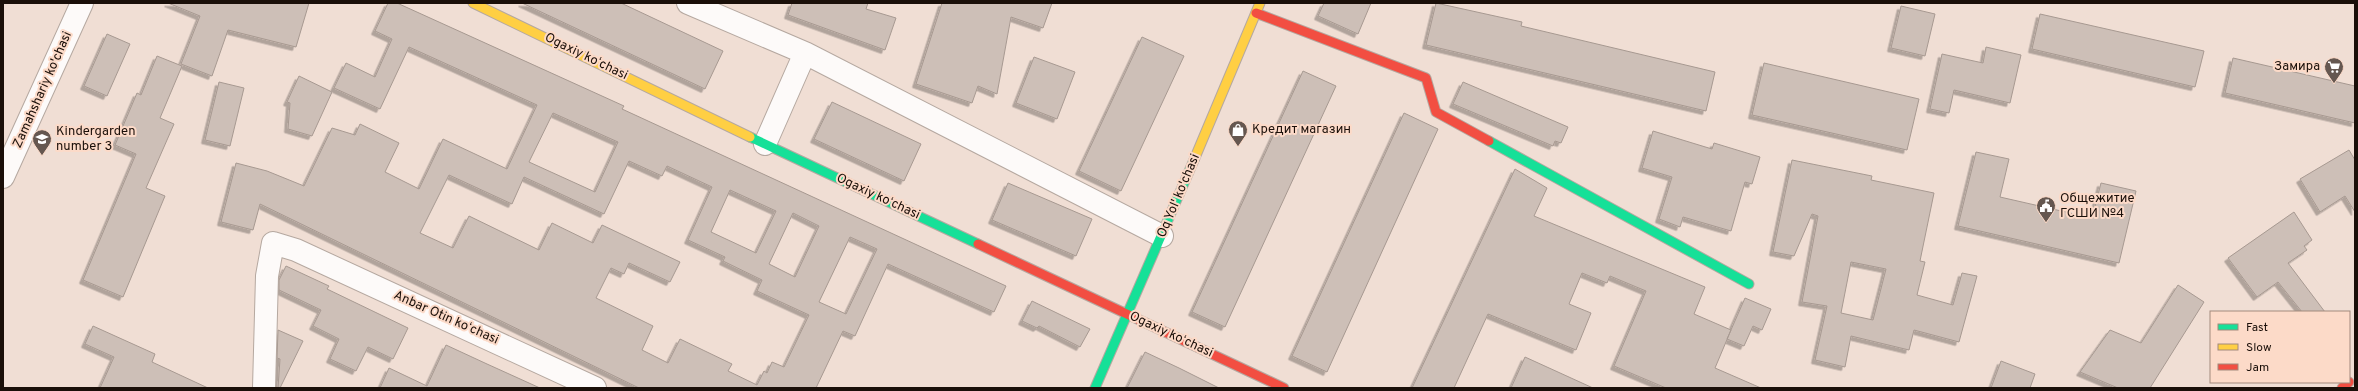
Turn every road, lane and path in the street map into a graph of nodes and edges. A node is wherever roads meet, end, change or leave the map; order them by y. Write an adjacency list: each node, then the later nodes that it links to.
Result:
1 (82, 3): 8 (street, Zamahshariy ko'chasi)
2 (473, 3): 7 (main road, Ogaxiy koʻchasi)
3 (688, 3): 6 (street)
4 (1260, 3): 5 (main road, Oq Yol' ko'chasi)
5 (1256, 12): 9 (main road, Oq Yol' ko'chasi); 10 (main road)
6 (805, 53): 7 (street); 9 (street)
7 (766, 144): 11 (main road, Ogaxiy koʻchasi)
8 (3, 177)
9 (1162, 236): 11 (main road, Oq Yol' ko'chasi)
10 (1749, 284)
11 (1128, 315): 14 (main road, Oq Yol' ko'chasi); 15 (main road, Ogaxiy koʻchasi)
12 (264, 388): 13 (street, Anbar Otin koʻchasi)
13 (595, 388)
14 (1095, 388)
15 (1284, 388)

